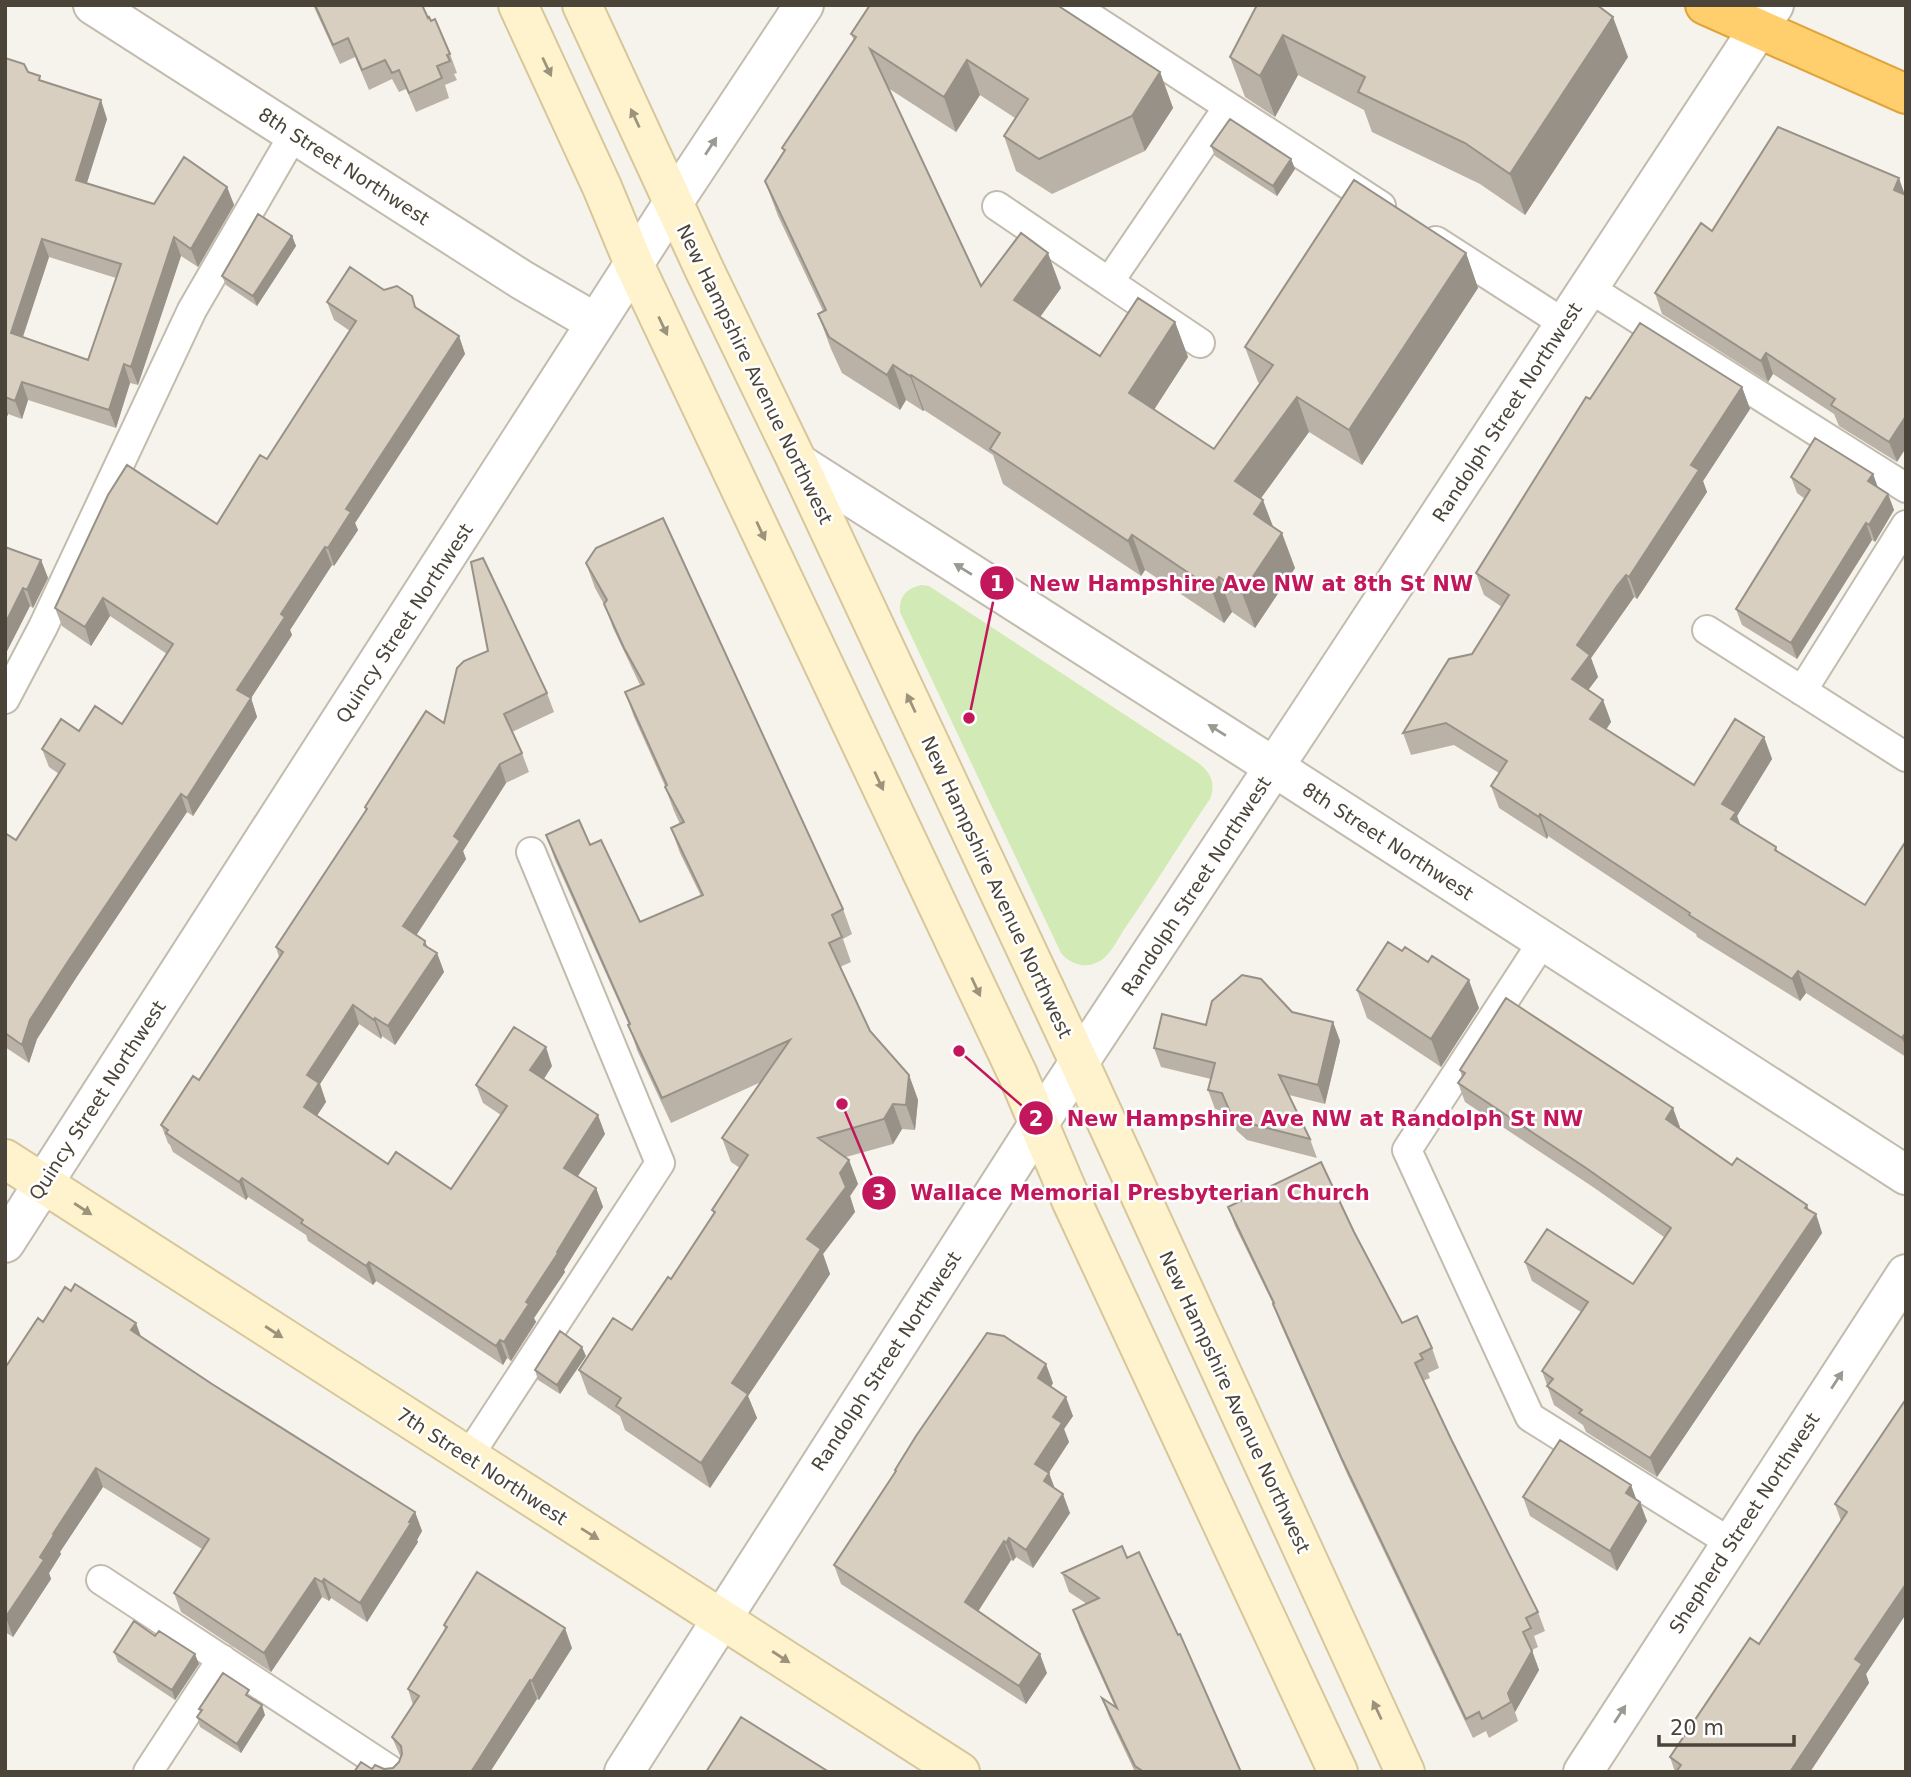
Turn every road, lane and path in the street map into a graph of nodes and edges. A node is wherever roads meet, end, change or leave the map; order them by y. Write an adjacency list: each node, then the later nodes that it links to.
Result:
1 (93, 5): 10 (street, 8th Street Northwest)
2 (518, 5): 13 (main road, one-way to 13)
3 (582, 5): 11 (main road, New Hampshire Avenue Northwest, one-way to 3)
4 (804, 5): 11 (street, Quincy Street Northwest, one-way to 4)
5 (1072, 5): 9 (lane)
6 (1704, 5): 7 (highway)
7 (1766, 17): 8 (highway); 15 (street, Randolph Street Northwest)
8 (1906, 94)
9 (1228, 107): 14 (lane); 17 (lane)
10 (294, 134): 16 (street, 8th Street Northwest); 24 (lane)
11 (673, 203): 13 (street, Quincy Street Northwest); 19 (main road, New Hampshire Avenue Northwest)
12 (997, 206): 14 (lane)
13 (634, 264): 16 (street, Quincy Street Northwest); 30 (main road, one-way to 30)
14 (1109, 282): 18 (lane)
15 (1588, 288): 17 (street, Randolph Street Northwest); 20 (lane)
16 (596, 323): 33 (street, Quincy Street Northwest)
17 (1566, 324): 26 (street, Randolph Street Northwest)
18 (1200, 343)
19 (798, 463): 26 (street, 8th Street Northwest, one-way to 19); 29 (main road, New Hampshire Avenue Northwest, one-way to 19)
20 (1906, 488)
21 (1906, 525): 23 (lane)
22 (1707, 630): 23 (lane)
23 (1802, 691): 25 (lane)
24 (5, 699)
25 (1906, 757)
26 (1274, 767): 28 (street, 8th Street Northwest); 29 (street, Randolph Street Northwest)
27 (531, 852): 36 (lane)
28 (1543, 941): 32 (street, 8th Street Northwest); 37 (lane)
29 (1079, 1062): 30 (street, Randolph Street Northwest); 46 (main road, New Hampshire Avenue Northwest, one-way to 29)
30 (1039, 1123): 39 (street, Randolph Street Northwest); 45 (main road)
31 (5, 1159): 33 (main road, 7th Street Northwest)
32 (1906, 1175)
33 (44, 1183): 34 (street, Quincy Street Northwest); 36 (main road, 7th Street Northwest, one-way to 36)
34 (5, 1243)
35 (1906, 1274): 37 (street, Shepherd Street Northwest, one-way to 35)
36 (468, 1457): 39 (main road, 7th Street Northwest, one-way to 39)
37 (1731, 1543): 47 (street, Shepherd Street Northwest, one-way to 37)
38 (101, 1580): 40 (lane)
39 (722, 1619): 43 (street, Randolph Street Northwest); 44 (main road, 7th Street Northwest, one-way to 44)
40 (222, 1659): 41 (lane); 42 (lane)
41 (148, 1772)
42 (393, 1772)
43 (624, 1772)
44 (960, 1772)
45 (1338, 1772)
46 (1405, 1772)
47 (1583, 1772)

